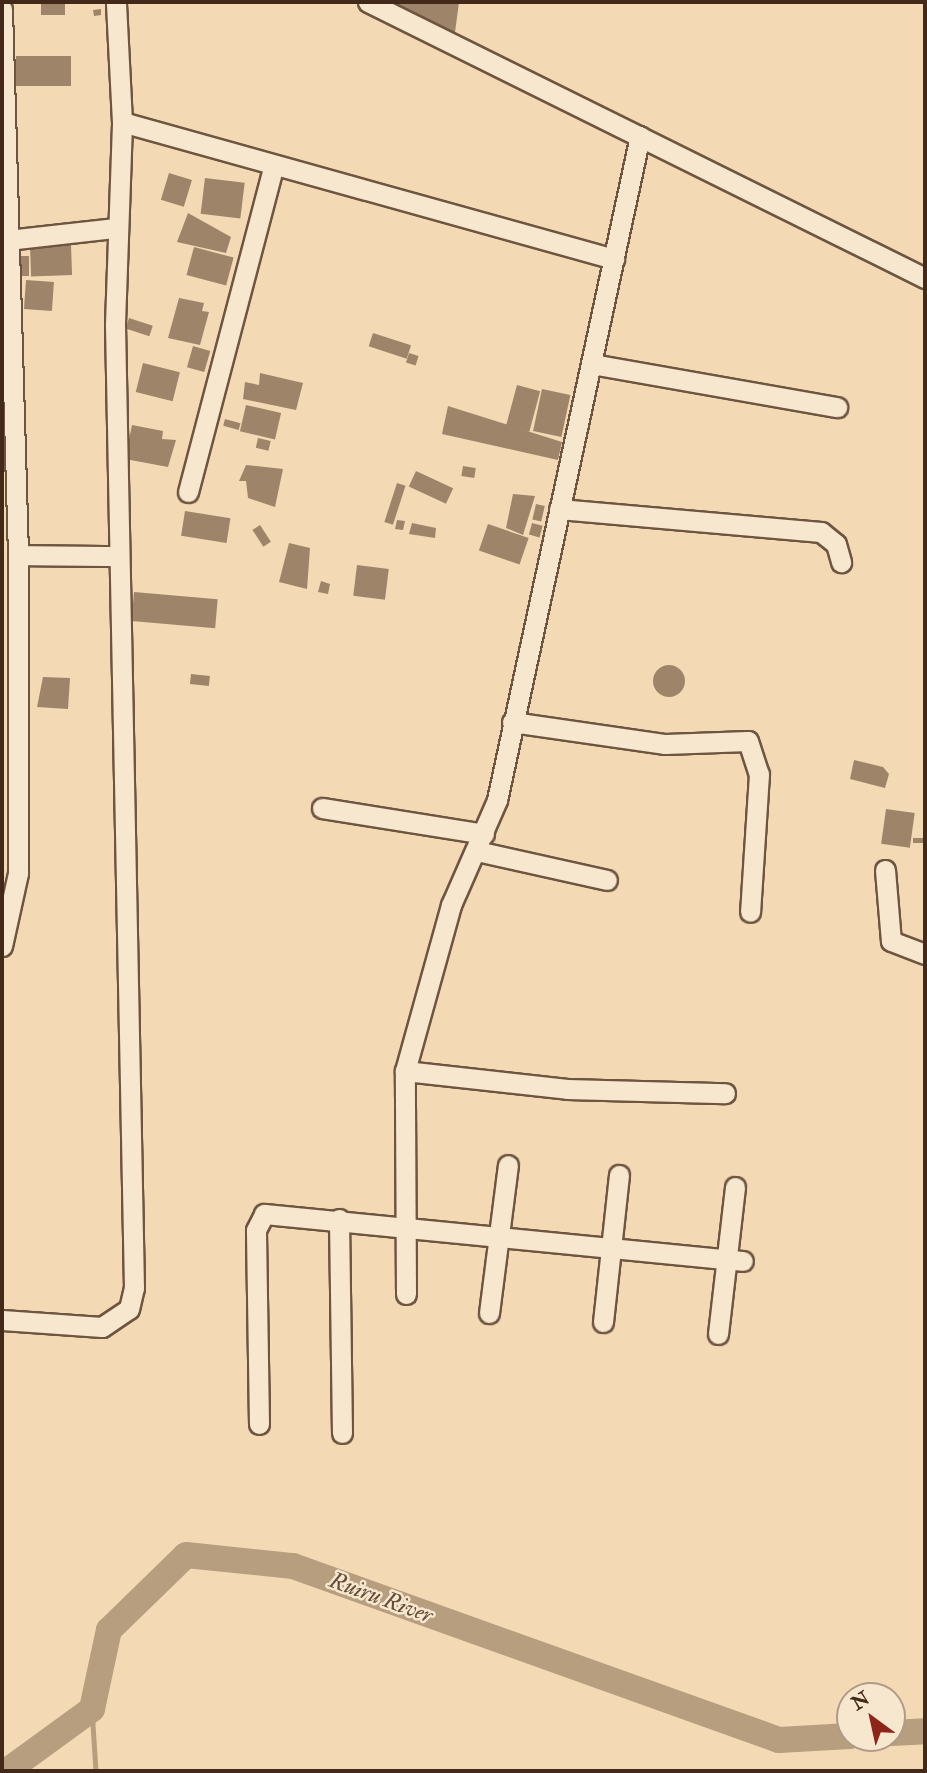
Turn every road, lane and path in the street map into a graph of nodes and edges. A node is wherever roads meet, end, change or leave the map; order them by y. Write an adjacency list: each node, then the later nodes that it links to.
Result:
1 (116, 2): 4 (street)
2 (368, 2): 5 (street)
3 (2, 9): 8 (street)
4 (122, 122): 6 (street); 7 (street)
5 (640, 136): 9 (street); 10 (street)
6 (274, 165): 9 (street); 14 (street)
7 (116, 228): 8 (street); 17 (street)
8 (8, 240): 13 (street)
9 (614, 259): 11 (street)
10 (925, 278)
11 (592, 365): 12 (street); 15 (street)
12 (837, 407)
13 (9, 419): 16 (street)
14 (188, 492)
15 (559, 509): 18 (street); 19 (street)
16 (18, 555): 17 (street); 25 (street)
17 (118, 556): 39 (street)
18 (841, 562)
19 (512, 722): 21 (street); 24 (street)
20 (322, 808): 21 (street)
21 (481, 842): 23 (street); 27 (street)
22 (885, 870): 26 (street)
23 (607, 880)
24 (750, 912)
25 (2, 946)
26 (925, 954)
27 (405, 1072): 28 (street); 33 (street)
28 (725, 1093)
29 (508, 1165): 34 (street)
30 (619, 1175): 35 (street)
31 (734, 1187): 36 (street)
32 (339, 1219): 33 (street); 42 (street); 43 (street)
33 (409, 1228): 34 (street); 37 (street)
34 (499, 1239): 35 (street); 38 (street)
35 (612, 1250): 36 (street); 40 (street)
36 (735, 1260): 41 (street)
37 (406, 1294)
38 (489, 1313)
39 (2, 1320)
40 (603, 1322)
41 (718, 1334)
42 (259, 1424)
43 (342, 1433)

